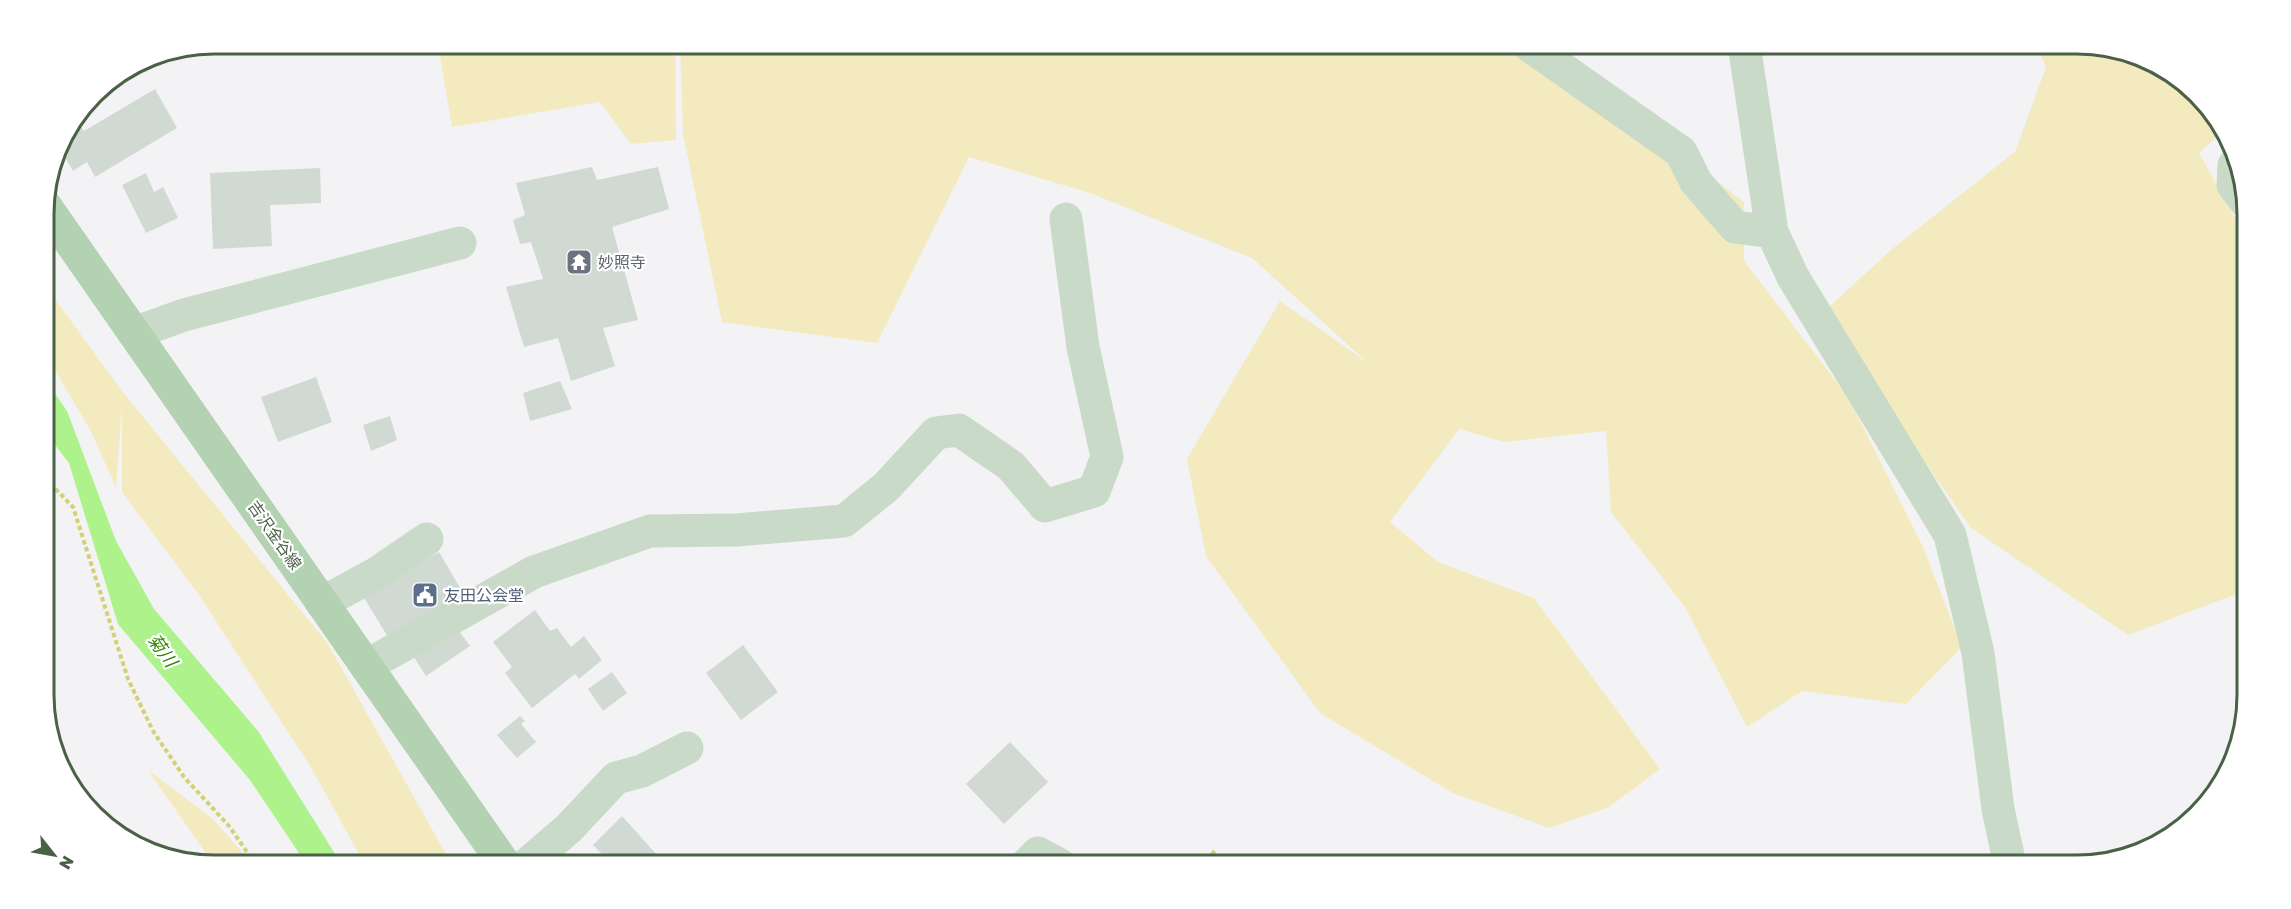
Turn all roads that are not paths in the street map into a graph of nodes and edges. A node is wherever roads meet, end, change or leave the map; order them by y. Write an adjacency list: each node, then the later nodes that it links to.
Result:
1 (1541, 54): 5 (street)
2 (1745, 54): 5 (street)
3 (54, 218): 7 (main road, 吉沢金谷線)
4 (1066, 219): 10 (street)
5 (1772, 232): 14 (street)
6 (460, 243): 7 (street)
7 (134, 333): 9 (main road, 吉沢金谷線)
8 (427, 539): 9 (street)
9 (322, 603): 10 (main road, 吉沢金谷線)
10 (366, 666): 12 (main road, 吉沢金谷線)
11 (687, 748): 13 (street)
12 (497, 855)
13 (538, 855)
14 (2008, 855)

